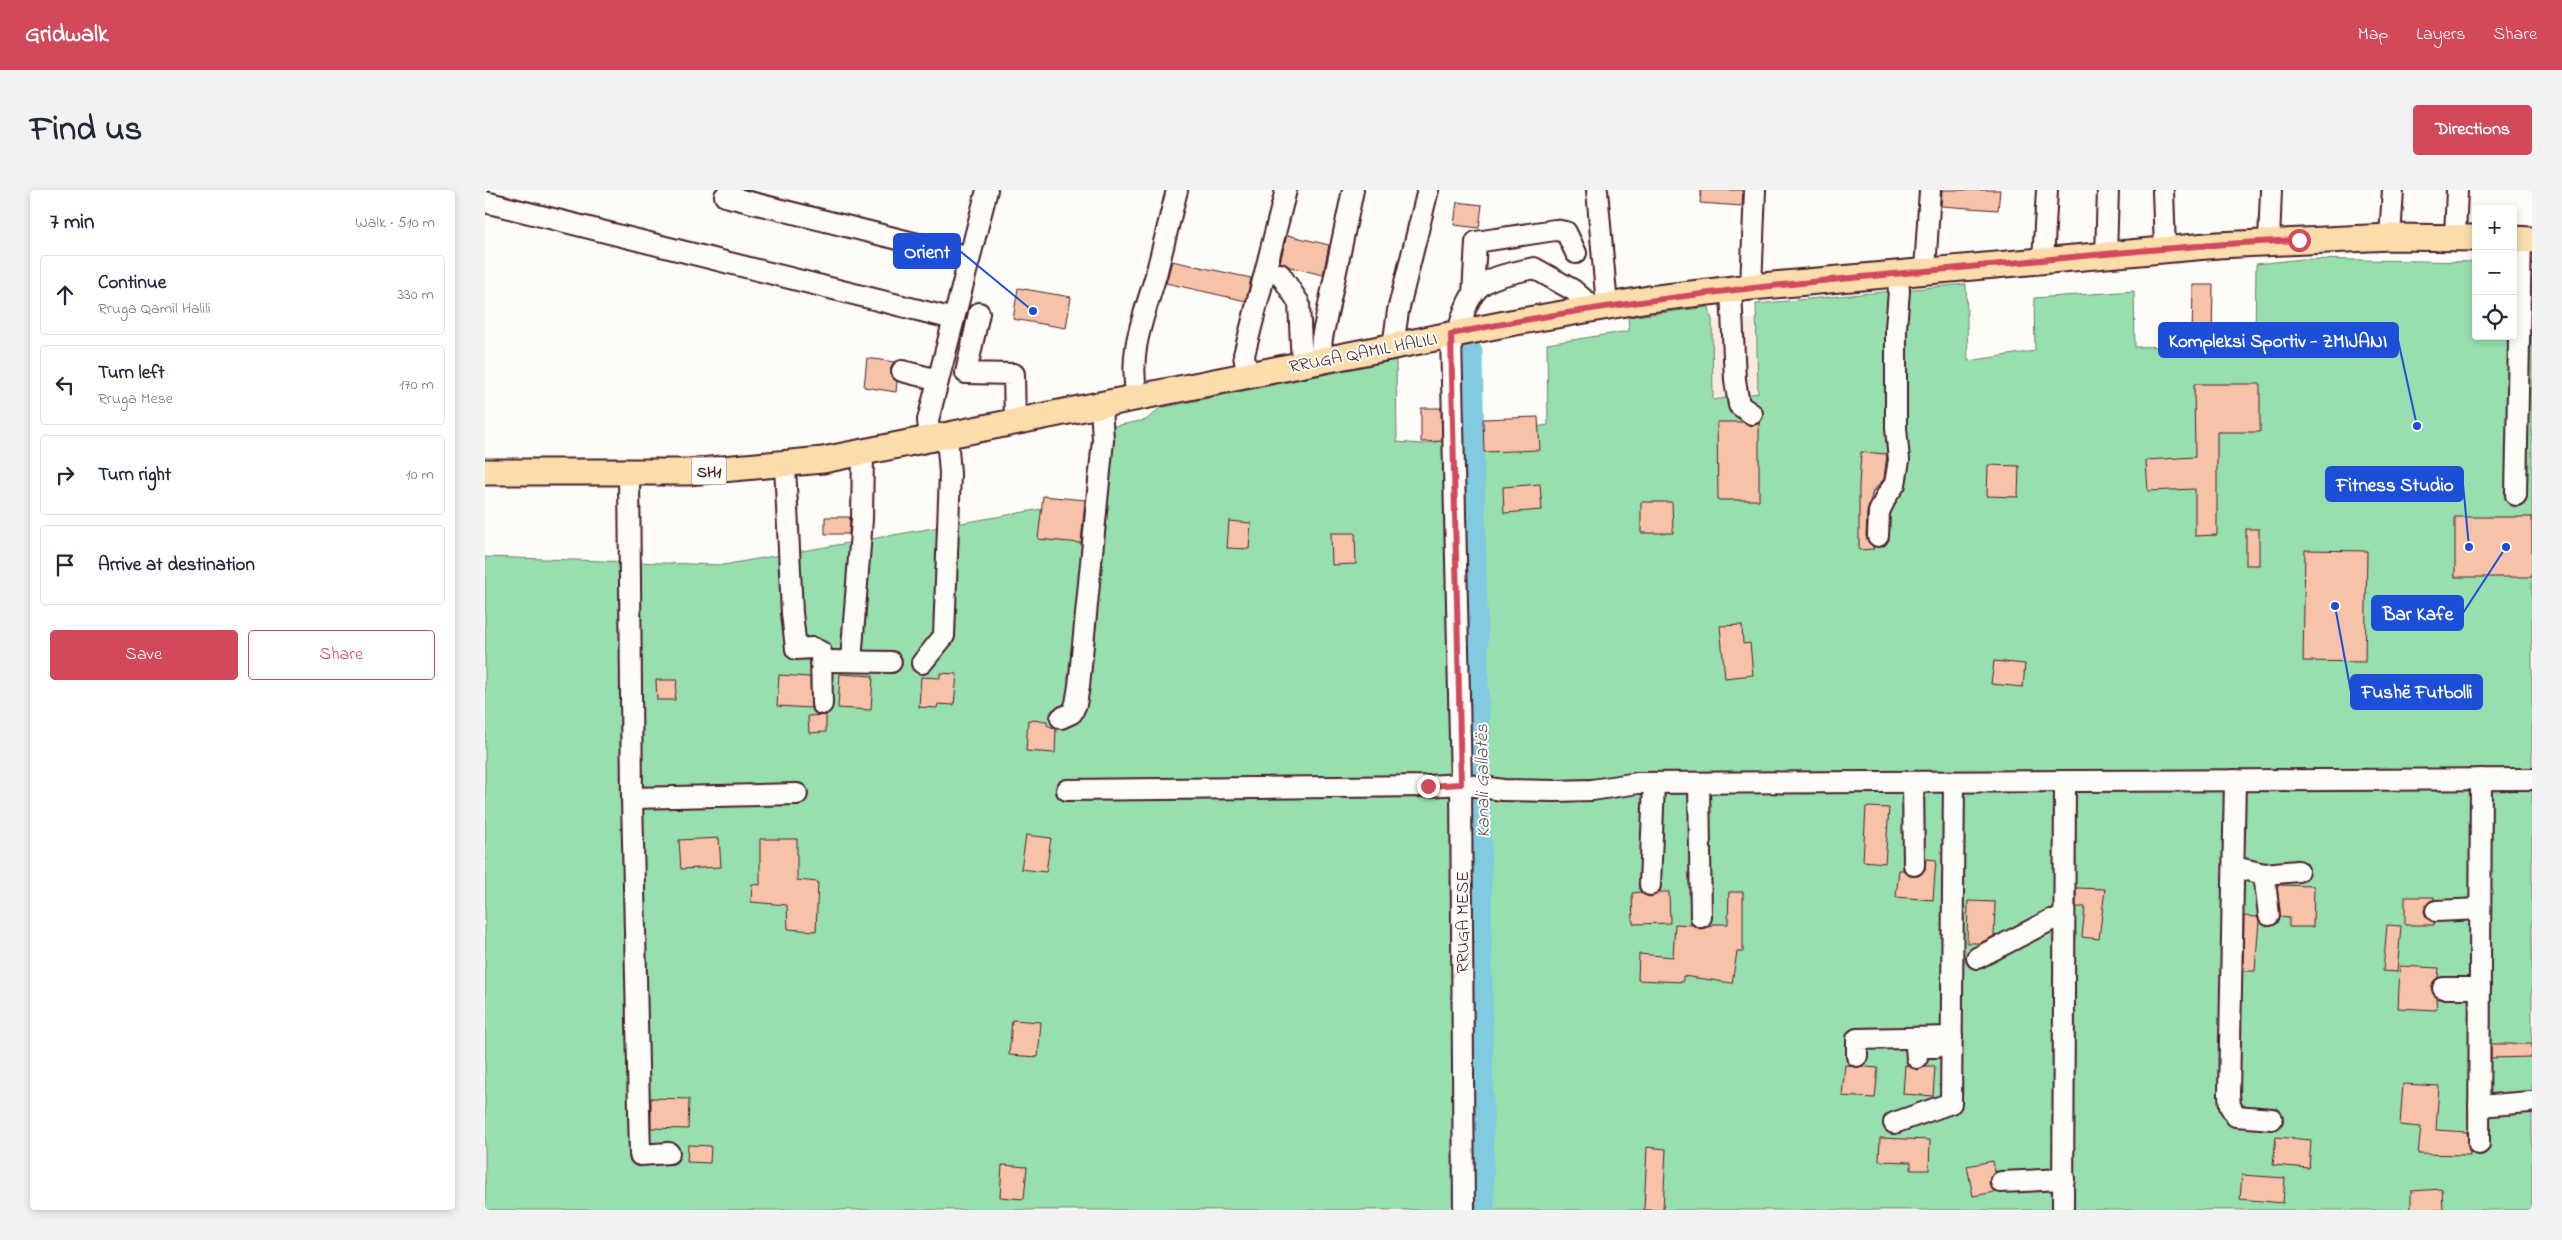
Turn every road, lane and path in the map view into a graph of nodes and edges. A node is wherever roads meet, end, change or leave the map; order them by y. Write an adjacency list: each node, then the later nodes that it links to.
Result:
1 (987, 190): 24 (street)
2 (1177, 190): 40 (street)
3 (1286, 190): 38 (street)
4 (1353, 190): 36 (street)
5 (1428, 190): 35 (street)
6 (1597, 190): 31 (street)
7 (1755, 190): 29 (street)
8 (1930, 190): 26 (street)
9 (2047, 190): 25 (street)
10 (2108, 190): 23 (street)
11 (2163, 190): 21 (street)
12 (2271, 190): 20 (street)
13 (2393, 190): 17 (street)
14 (2457, 190): 18 (street, RRUGA QAMIL HALILI)
15 (725, 196): 24 (street)
16 (485, 202): 33 (street)
17 (2390, 238): 18 (main road, RRUGA QAMIL HALILI / SH1); 20 (main road, RRUGA QAMIL HALILI / SH1)
18 (2465, 238)
19 (2522, 239): 49 (street)
20 (2269, 242): 21 (main road, RRUGA QAMIL HALILI / SH1)
21 (2165, 250): 23 (main road, RRUGA QAMIL HALILI / SH1)
22 (1576, 253): 30 (street)
23 (2106, 255): 25 (main road, RRUGA QAMIL HALILI / SH1)
24 (970, 257): 33 (street)
25 (2043, 260): 26 (main road, RRUGA QAMIL HALILI / SH1)
26 (1925, 271): 28 (main road, RRUGA QAMIL HALILI / SH1)
27 (1280, 274): 36 (street)
28 (1897, 274): 29 (main road, RRUGA QAMIL HALILI / SH1); 50 (street)
29 (1741, 288): 31 (main road, RRUGA QAMIL HALILI / SH1); 42 (street)
30 (1473, 294): 31 (street); 34 (street, RRUGA MESE)
31 (1601, 307): 34 (main road, RRUGA QAMIL HALILI / SH1)
32 (979, 313): 43 (street)
33 (954, 319): 39 (street)
34 (1455, 334): 35 (main road, RRUGA QAMIL HALILI / SH1); 63 (street, RRUGA MESE)
35 (1393, 347): 36 (main road, RRUGA QAMIL HALILI / SH1)
36 (1311, 363): 38 (main road, RRUGA QAMIL HALILI / SH1)
37 (902, 372): 39 (street)
38 (1247, 376): 40 (main road, RRUGA QAMIL HALILI / SH1)
39 (938, 380): 44 (street)
40 (1137, 398): 41 (main road, RRUGA QAMIL HALILI / SH1)
41 (1101, 406): 43 (main road, RRUGA QAMIL HALILI / SH1); 54 (street)
42 (1752, 414)
43 (1015, 423): 44 (main road, RRUGA QAMIL HALILI / SH1)
44 (938, 439): 45 (main road, SH1); 52 (street)
45 (863, 453): 46 (main road, SH1); 51 (street)
46 (785, 465): 48 (main road, SH1); 53 (street)
47 (485, 472): 48 (main road, SH1)
48 (629, 474): 66 (street)
49 (2516, 495)
50 (1879, 536)
51 (891, 662)
52 (922, 663)
53 (821, 704)
54 (1061, 718)
55 (2481, 779): 56 (street); 57 (street); 72 (street)
56 (2532, 779)
57 (2235, 780): 58 (street); 68 (street)
58 (2065, 781): 60 (street); 76 (street)
59 (1913, 782): 60 (street); 62 (street); 67 (street)
60 (1954, 782): 80 (street)
61 (1654, 783): 62 (street); 63 (street); 71 (street)
62 (1699, 783): 75 (street)
63 (1467, 786): 64 (street); 91 (street, RRUGA MESE)
64 (1067, 790)
65 (797, 794): 66 (street)
66 (632, 798): 88 (street)
67 (1914, 865)
68 (2234, 867): 70 (street); 85 (street)
69 (2298, 871): 70 (street)
70 (2264, 874): 74 (street)
71 (1650, 885)
72 (2480, 908): 73 (street); 79 (street)
73 (2437, 911)
74 (2269, 915)
75 (1701, 916)
76 (2064, 919): 77 (street); 89 (street)
77 (1977, 958)
78 (2443, 988): 79 (street)
79 (2480, 988): 84 (street)
80 (1952, 1042): 81 (street); 82 (street); 86 (street)
81 (1857, 1056)
82 (1917, 1058)
83 (2530, 1102): 84 (street)
84 (2479, 1106): 87 (street)
85 (2272, 1119)
86 (1894, 1123)
87 (2479, 1144)
88 (669, 1153)
89 (2064, 1179): 90 (street); 92 (street)
90 (2001, 1182)
91 (1464, 1210)
92 (2063, 1210)

